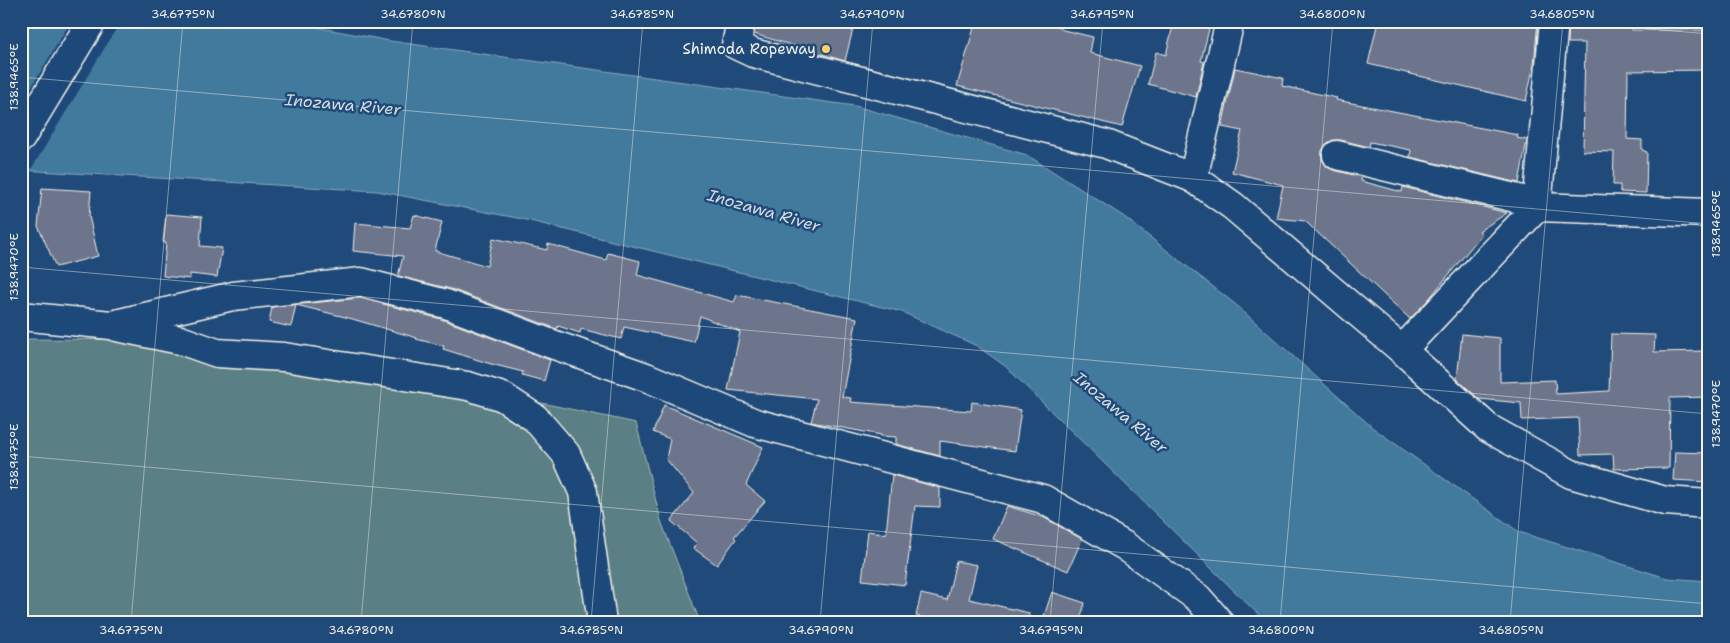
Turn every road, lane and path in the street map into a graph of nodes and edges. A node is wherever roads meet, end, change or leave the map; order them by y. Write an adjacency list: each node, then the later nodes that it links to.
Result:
1 (92, 21): 5 (main road)
2 (742, 21): 7 (main road)
3 (1230, 21): 7 (main road)
4 (1554, 21): 8 (main road)
5 (21, 138)
6 (1337, 155): 8 (main road)
7 (1193, 178): 12 (main road)
8 (1537, 207): 9 (main road); 12 (main road)
9 (1709, 214)
10 (21, 316): 11 (main road)
11 (111, 325): 14 (main road); 15 (main road)
12 (1402, 350): 13 (main road)
13 (1709, 504)
14 (602, 622)
15 (1219, 622)

